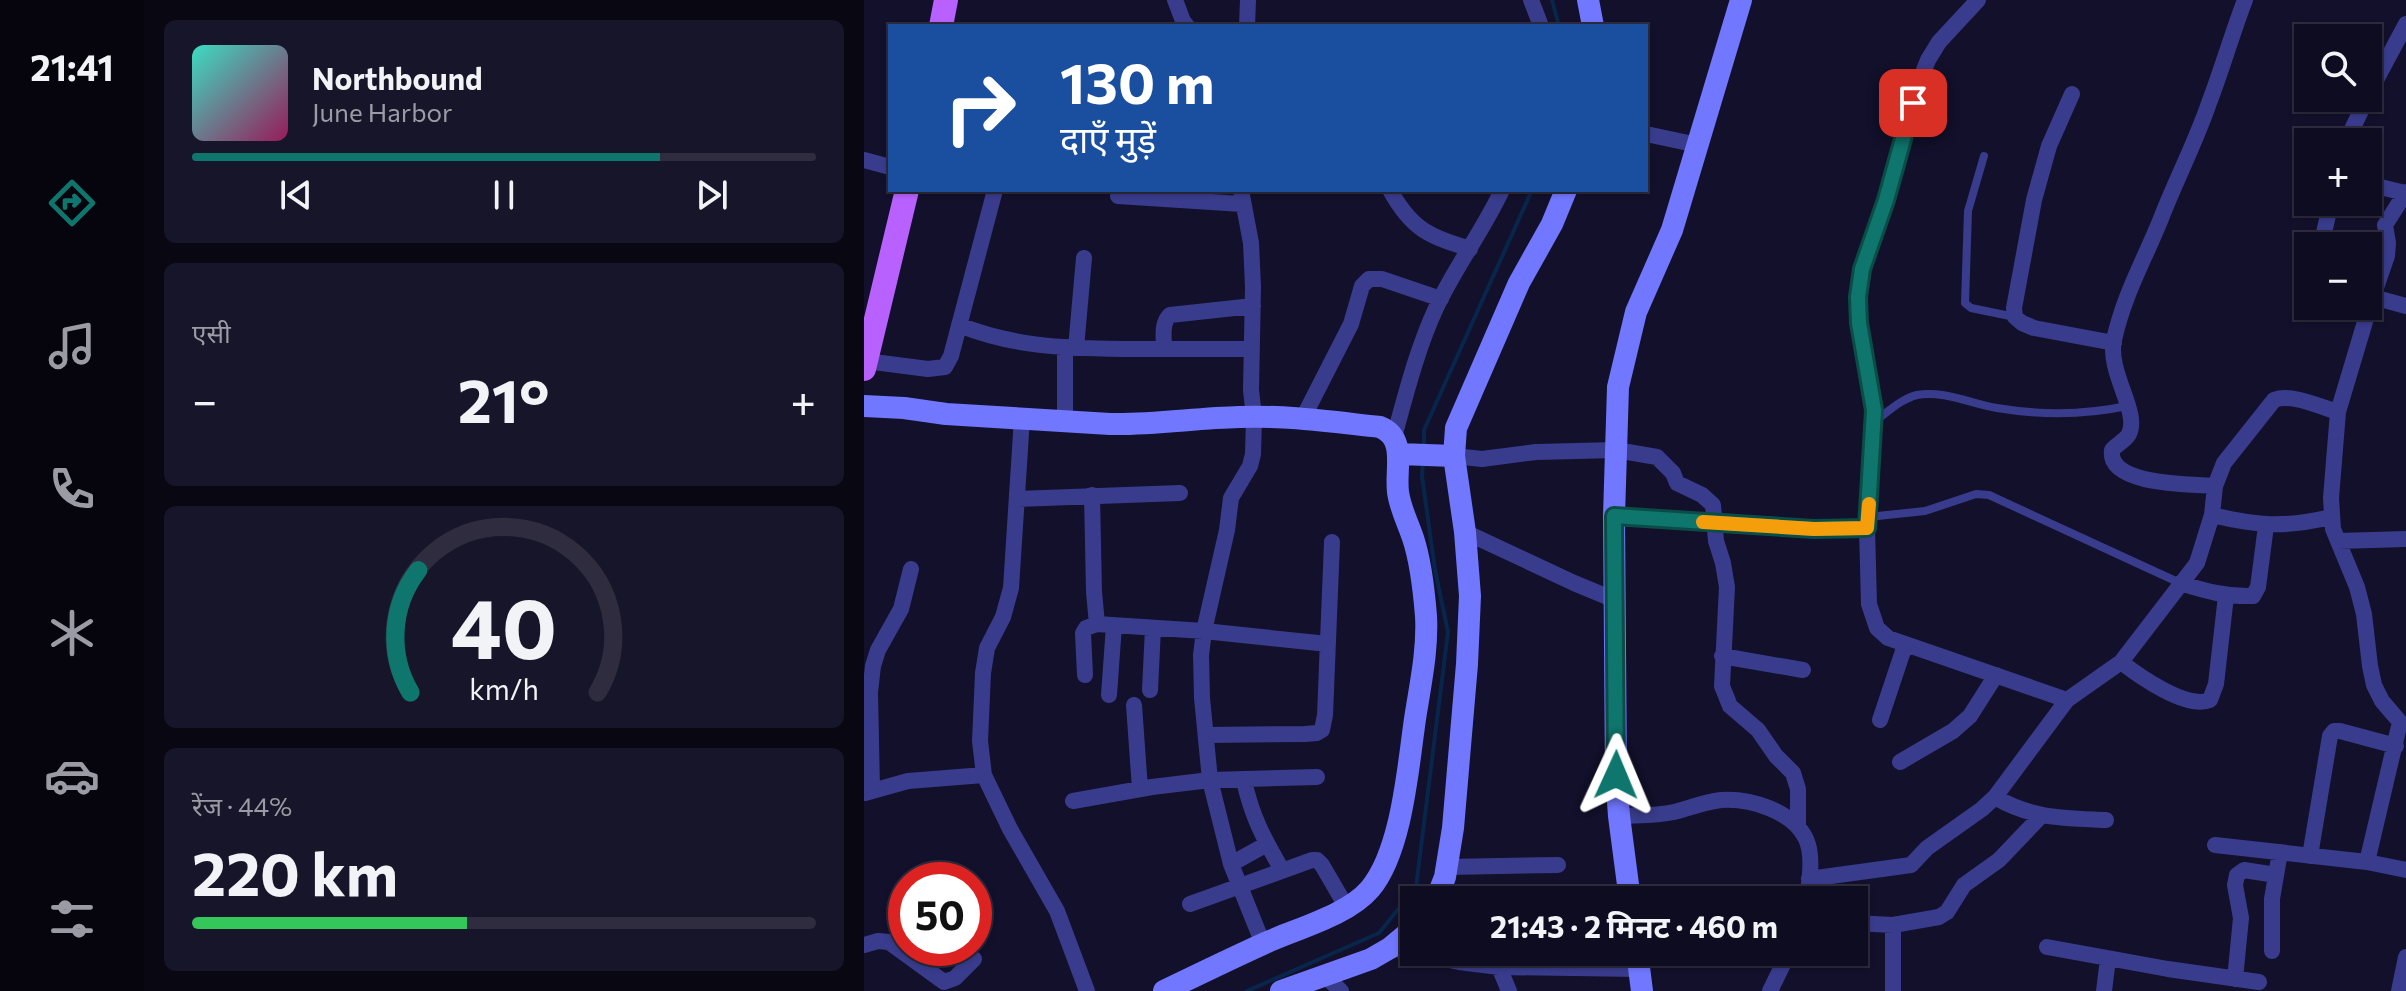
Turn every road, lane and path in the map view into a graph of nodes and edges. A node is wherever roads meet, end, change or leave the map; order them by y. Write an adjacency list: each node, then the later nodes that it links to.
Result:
1 (946, 0): 9 (main road)
2 (1175, 0): 10 (street)
3 (1248, 0): 11 (street)
4 (1531, 0): 12 (street)
5 (1588, 0): 13 (street)
6 (1741, 0): 18 (street)
7 (1978, 0): 54 (street)
8 (2245, 0): 42 (street)
9 (941, 24)
10 (1185, 24)
11 (1247, 24)
12 (1540, 24)
13 (1593, 24)
14 (2406, 24): 15 (street)
15 (2382, 69)
16 (2072, 94): 39 (street)
17 (1648, 134): 18 (street)
18 (1698, 145): 56 (street)
19 (1984, 156): 39 (lane)
20 (864, 160): 21 (street)
21 (888, 166)
22 (2382, 187): 28 (street)
23 (906, 192): 38 (main road)
24 (994, 192): 41 (street)
25 (1391, 192): 31 (street)
26 (1501, 192): 31 (street)
27 (1565, 192): 57 (street)
28 (2405, 192): 33 (street)
29 (1118, 196): 30 (street)
30 (1242, 197): 36 (street)
31 (1470, 249): 34 (street)
32 (1084, 258): 43 (street)
33 (2382, 270)
34 (1441, 299): 52 (street); 55 (street)
35 (2382, 303): 37 (street)
36 (1253, 306): 44 (street); 45 (street)
37 (2406, 306)
38 (871, 311): 46 (main road)
39 (2015, 317): 42 (street)
40 (2365, 320): 49 (street)
41 (959, 325): 43 (street); 46 (street)
42 (2114, 343): 48 (street)
43 (1071, 348): 44 (street); 53 (street)
44 (1164, 349): 45 (street)
45 (1252, 349): 50 (street)
46 (865, 364)
47 (864, 406): 51 (street)
48 (2128, 406): 54 (lane); 58 (street)
49 (2338, 412): 58 (street); 64 (street)
50 (1254, 417): 52 (street); 53 (street); 78 (street)
51 (1022, 418): 53 (street); 61 (street)
52 (1303, 418): 55 (street)
53 (1065, 422)
54 (1874, 422): 66 (street)
55 (1401, 448): 57 (street); 124 (street)
56 (1616, 450): 57 (street); 63 (street); 65 (street)
57 (1448, 456): 68 (street)
58 (2215, 486): 62 (street)
59 (1180, 493): 60 (street)
60 (1092, 495): 61 (street); 76 (street)
61 (1017, 499): 95 (street)
62 (2212, 515): 67 (street); 73 (street)
63 (1614, 516): 65 (street); 75 (street)
64 (2331, 517): 67 (street); 70 (street)
65 (1713, 523): 66 (street); 81 (street)
66 (1868, 523): 73 (lane); 80 (street)
67 (2266, 526): 74 (street)
68 (1465, 532): 75 (street); 114 (street)
69 (2406, 539): 70 (street)
70 (2338, 541): 93 (street)
71 (1332, 542): 79 (street)
72 (911, 569): 91 (street)
73 (2180, 583): 74 (street); 82 (street)
74 (2226, 596): 82 (street)
75 (1615, 600): 103 (street)
76 (1106, 625): 77 (street); 84 (street); 87 (street)
77 (1153, 628): 78 (street); 86 (street)
78 (1204, 631): 79 (street); 92 (street)
79 (1328, 644): 92 (street)
80 (1905, 645): 85 (street); 90 (street)
81 (1722, 656): 83 (street); 106 (street)
82 (2121, 662): 88 (street)
83 (1803, 670)
84 (1085, 675)
85 (1996, 675): 88 (street); 94 (street)
86 (1150, 690)
87 (1109, 695)
88 (2067, 700): 101 (street)
89 (1134, 705): 99 (street)
90 (1880, 720)
91 (868, 731): 100 (street)
92 (1206, 735): 97 (street)
93 (2396, 746): 110 (street); 111 (street)
94 (1900, 762)
95 (984, 775): 100 (street); 144 (street)
96 (1317, 777): 98 (street)
97 (1210, 780): 98 (street); 99 (street); 112 (street)
98 (1244, 780): 107 (street)
99 (1140, 789): 102 (street)
100 (868, 792)
101 (1995, 797): 104 (street); 118 (street)
102 (1073, 801)
103 (1619, 816): 106 (street); 120 (street)
104 (2041, 816): 105 (street); 126 (street)
105 (2106, 820)
106 (1798, 826): 118 (street)
107 (1267, 844): 112 (street); 115 (street)
108 (2215, 845): 109 (street)
109 (2280, 852): 110 (street); 117 (street)
110 (2310, 856): 111 (street)
111 (2367, 862): 116 (street)
112 (1231, 864): 122 (street)
113 (1558, 865): 114 (street)
114 (1447, 867): 119 (street)
115 (1282, 870): 122 (street); 124 (street)
116 (2406, 870)
117 (2276, 875): 133 (street); 141 (street)
118 (1809, 879): 121 (street)
119 (1441, 886)
120 (1628, 886)
121 (1808, 886)
122 (1240, 887): 123 (street); 129 (street)
123 (1190, 904)
124 (1347, 908): 129 (street)
125 (1868, 924): 126 (street)
126 (1893, 925): 149 (street)
127 (1400, 940): 132 (street)
128 (888, 942): 130 (street)
129 (1263, 944): 145 (street)
130 (864, 945)
131 (2047, 947): 135 (street)
132 (1390, 948): 139 (street); 143 (street)
133 (2272, 951)
134 (2406, 957): 151 (street)
135 (2108, 959): 141 (street); 150 (street)
136 (922, 966): 137 (street)
137 (967, 966)
138 (1782, 966): 148 (street)
139 (1499, 967): 140 (street); 147 (street)
140 (1639, 971)
141 (2235, 979): 142 (street)
142 (2259, 982)
143 (1333, 984): 146 (street)
144 (1087, 991)
145 (1164, 991)
146 (1281, 991)
147 (1509, 991)
148 (1770, 991)
149 (1893, 991)
150 (2104, 991)
151 (2399, 991)

